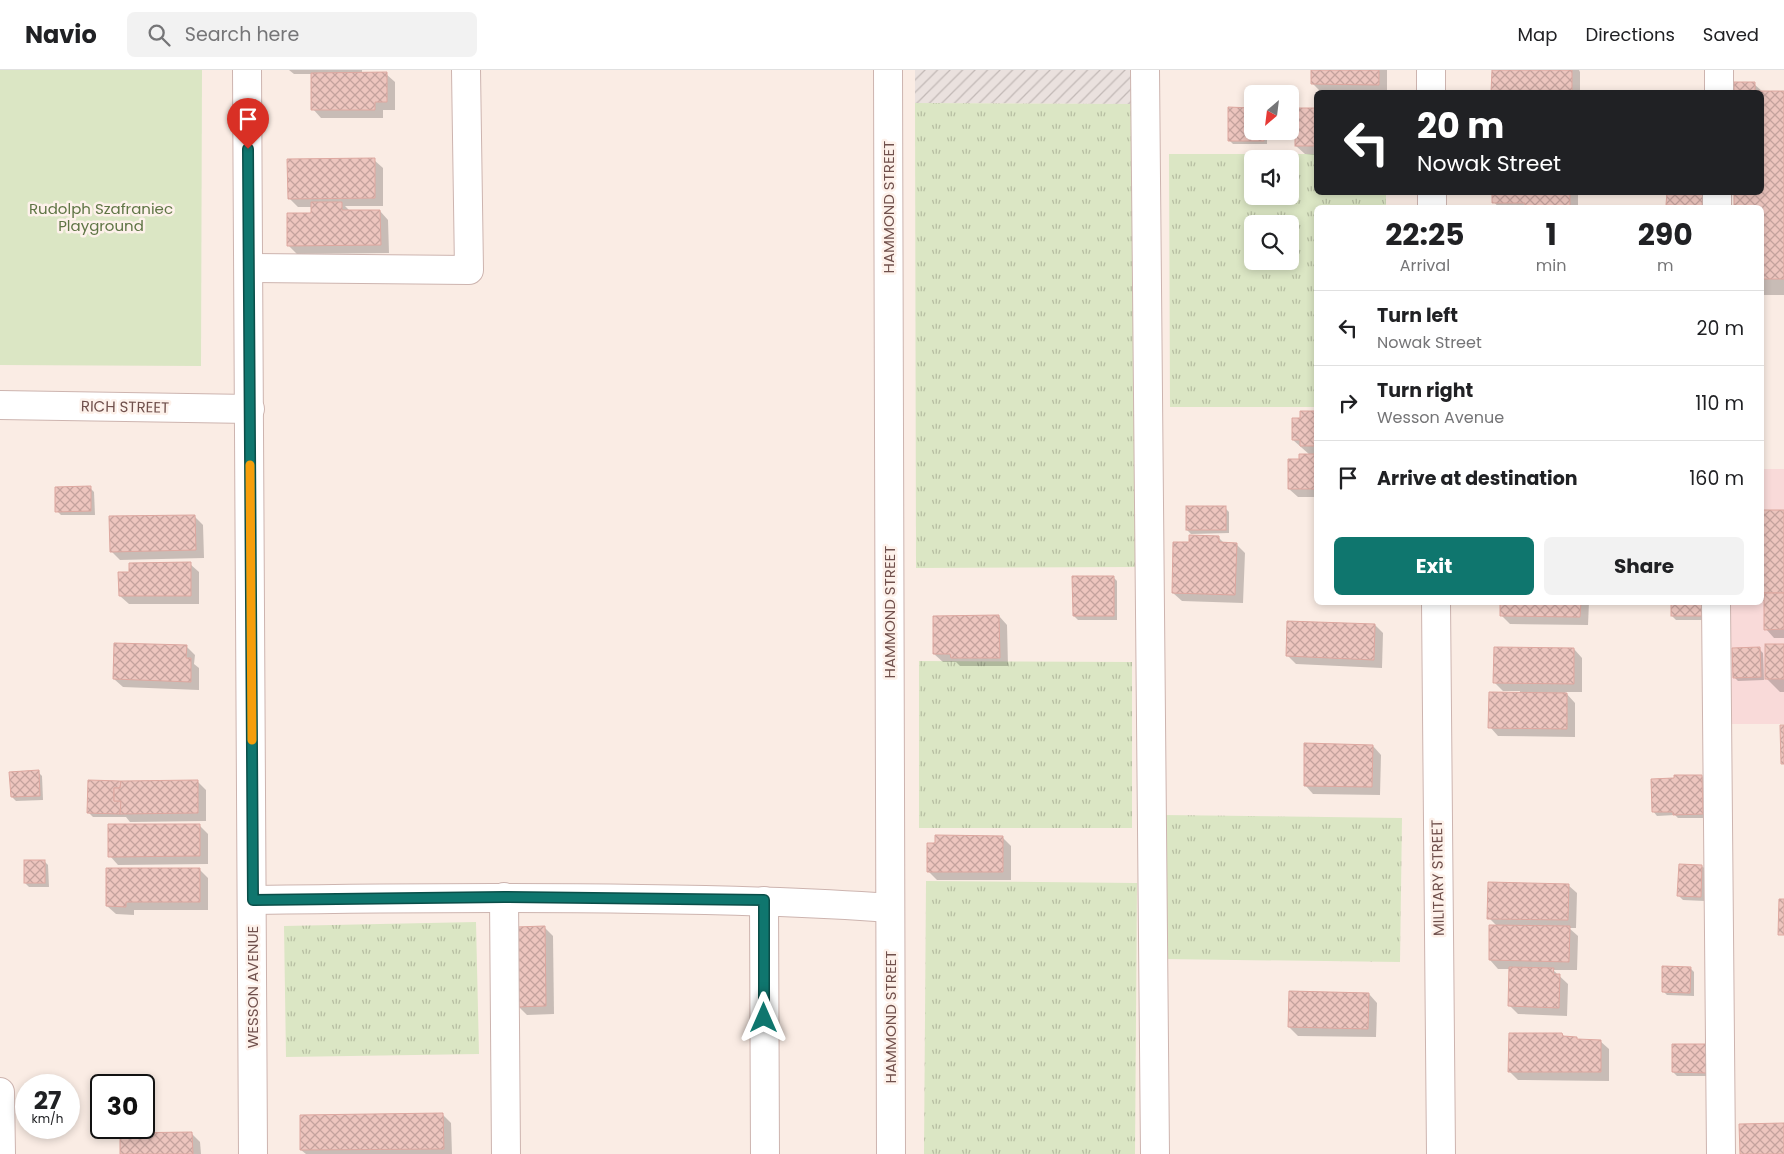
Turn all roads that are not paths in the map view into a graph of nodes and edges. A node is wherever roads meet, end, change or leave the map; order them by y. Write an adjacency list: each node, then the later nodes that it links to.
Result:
1 (247, 70): 9 (street, WESSON AVENUE)
2 (466, 70): 9 (street)
3 (888, 70): 17 (street, HAMMOND STREET)
4 (1145, 70): 24 (street)
5 (1431, 70): 7 (street)
6 (1719, 70): 8 (street)
7 (1431, 90)
8 (1719, 90)
9 (249, 268): 11 (street, WESSON AVENUE)
10 (0, 405): 11 (street, RICH STREET)
11 (250, 409): 15 (street, WESSON AVENUE)
12 (1436, 605): 25 (street, MILITARY STREET)
13 (1716, 605): 26 (street)
14 (504, 897): 15 (street); 16 (street); 21 (street)
15 (253, 900): 20 (street, WESSON AVENUE)
16 (764, 900): 17 (street); 22 (street)
17 (890, 908): 23 (street, HAMMOND STREET)
18 (0, 1092): 19 (street)
19 (0, 1154)
20 (253, 1154)
21 (506, 1154)
22 (765, 1154)
23 (891, 1154)
24 (1155, 1154)
25 (1441, 1154)
26 (1721, 1154)

